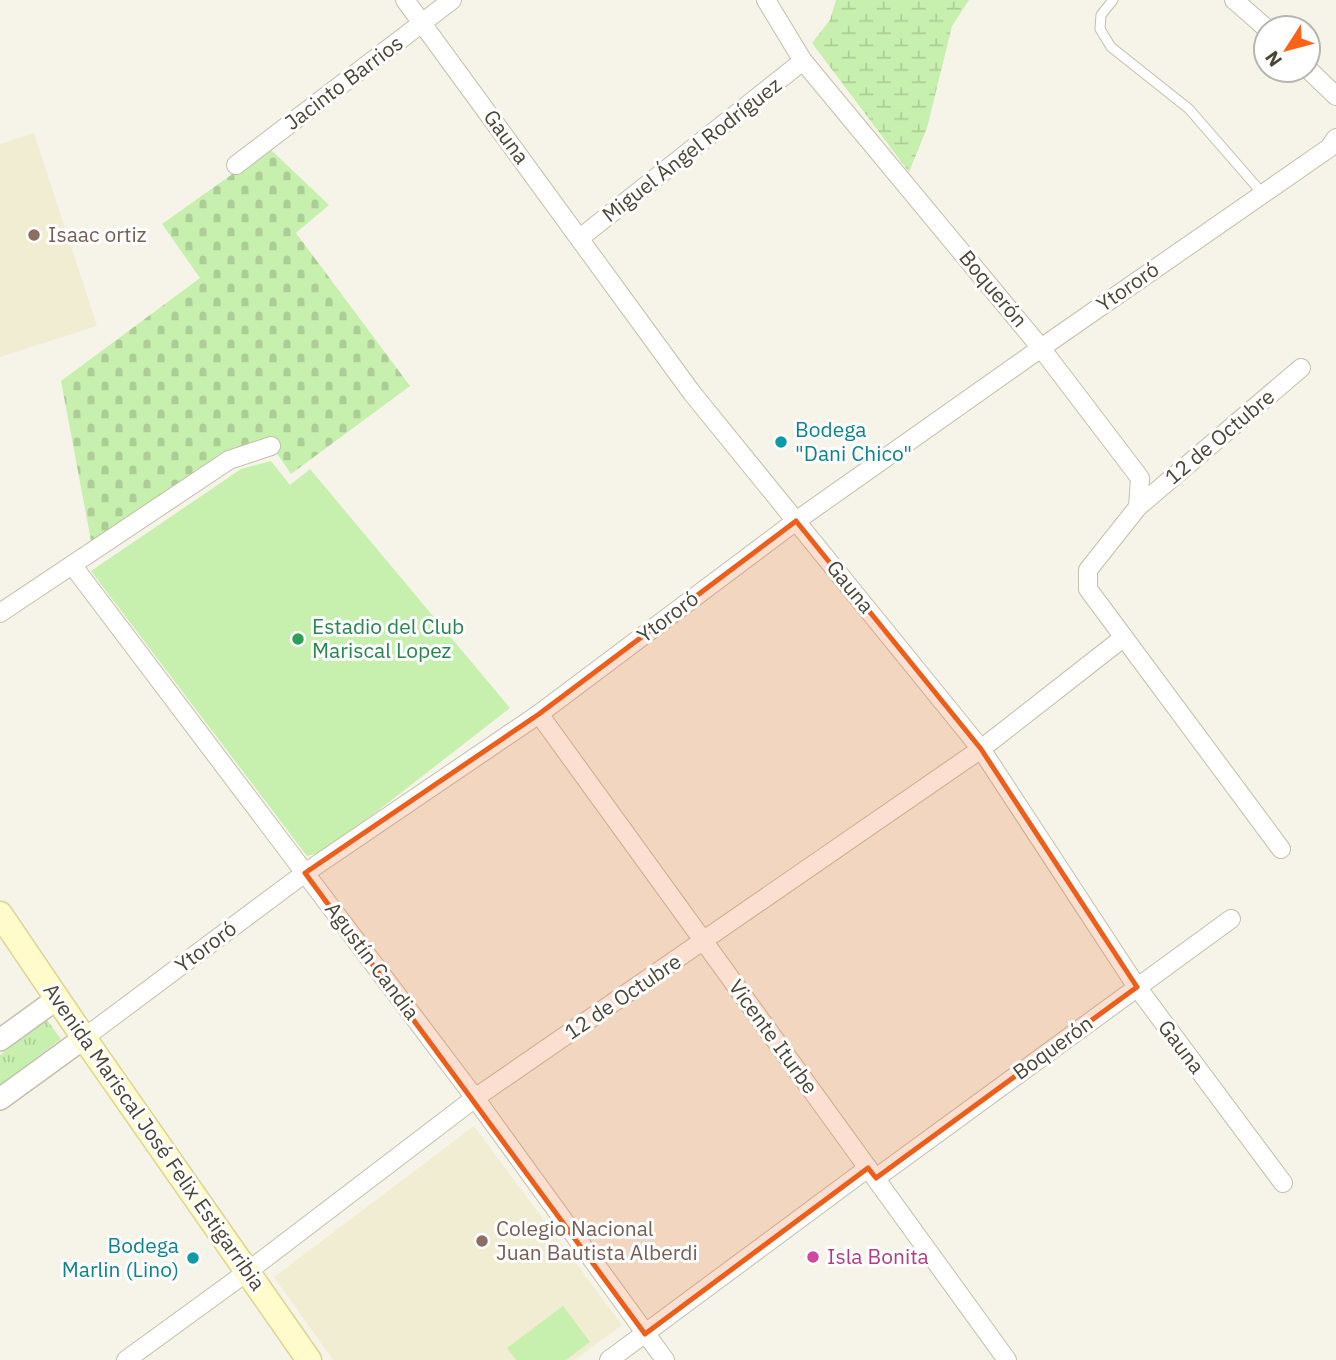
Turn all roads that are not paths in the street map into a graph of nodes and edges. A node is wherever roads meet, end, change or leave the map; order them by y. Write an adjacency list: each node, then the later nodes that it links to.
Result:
1 (405, 0): 5 (street, Gauna)
2 (452, 0): 5 (street, Jacinto Barrios)
3 (766, 0): 6 (street, Boquerón)
4 (1113, 0): 11 (lane)
5 (422, 24): 10 (street, Jacinto Barrios); 12 (street, Gauna)
6 (803, 61): 12 (street, Miguel Ángel Rodríguez); 13 (street, Boquerón)
7 (1322, 82): 8 (street)
8 (1336, 96)
9 (1336, 138): 11 (street, Ytororó)
10 (236, 165)
11 (1262, 194): 13 (street, Ytororó)
12 (580, 238): 17 (street, Gauna)
13 (1041, 348): 16 (street, Boquerón); 17 (street, Ytororó)
14 (1301, 368): 16 (street, 12 de Octubre)
15 (271, 446): 18 (street)
16 (1138, 507): 20 (street)
17 (796, 521): 21 (street, Ytororó); 22 (street, Gauna)
18 (73, 566): 19 (street); 24 (street, Agustín Candia)
19 (0, 613)
20 (1123, 638): 22 (street, 12 de Octubre); 23 (street)
21 (539, 714): 24 (street, Ytororó); 27 (street, Vicente Iturbe)
22 (981, 749): 27 (street, 12 de Octubre); 28 (street, Gauna)
23 (1281, 849)
24 (305, 873): 30 (street, Ytororó); 32 (street, Agustín Candia)
25 (0, 914): 29 (main road, Avenida Mariscal José Felix Estigarribia)
26 (1231, 919): 28 (street, Boquerón)
27 (704, 942): 32 (street, 12 de Octubre); 34 (street, Vicente Iturbe)
28 (1137, 988): 34 (street, Boquerón); 35 (street, Gauna)
29 (58, 998): 30 (main road, Avenida Mariscal José Felix Estigarribia); 31 (street)
30 (84, 1038): 33 (street, Ytororó); 36 (main road, Avenida Mariscal José Felix Estigarribia)
31 (0, 1040)
32 (475, 1098): 36 (street, 12 de Octubre); 37 (street, Agustín Candia)
33 (0, 1099)
34 (872, 1173): 37 (street, Boquerón); 42 (street, Vicente Iturbe)
35 (1283, 1183)
36 (247, 1272): 38 (street, 12 de Octubre); 39 (main road, Avenida Mariscal José Felix Estigarribia)
37 (645, 1334): 40 (street, Boquerón); 41 (street, Agustín Candia)
38 (126, 1360)
39 (309, 1360)
40 (610, 1360)
41 (665, 1360)
42 (1007, 1360)

